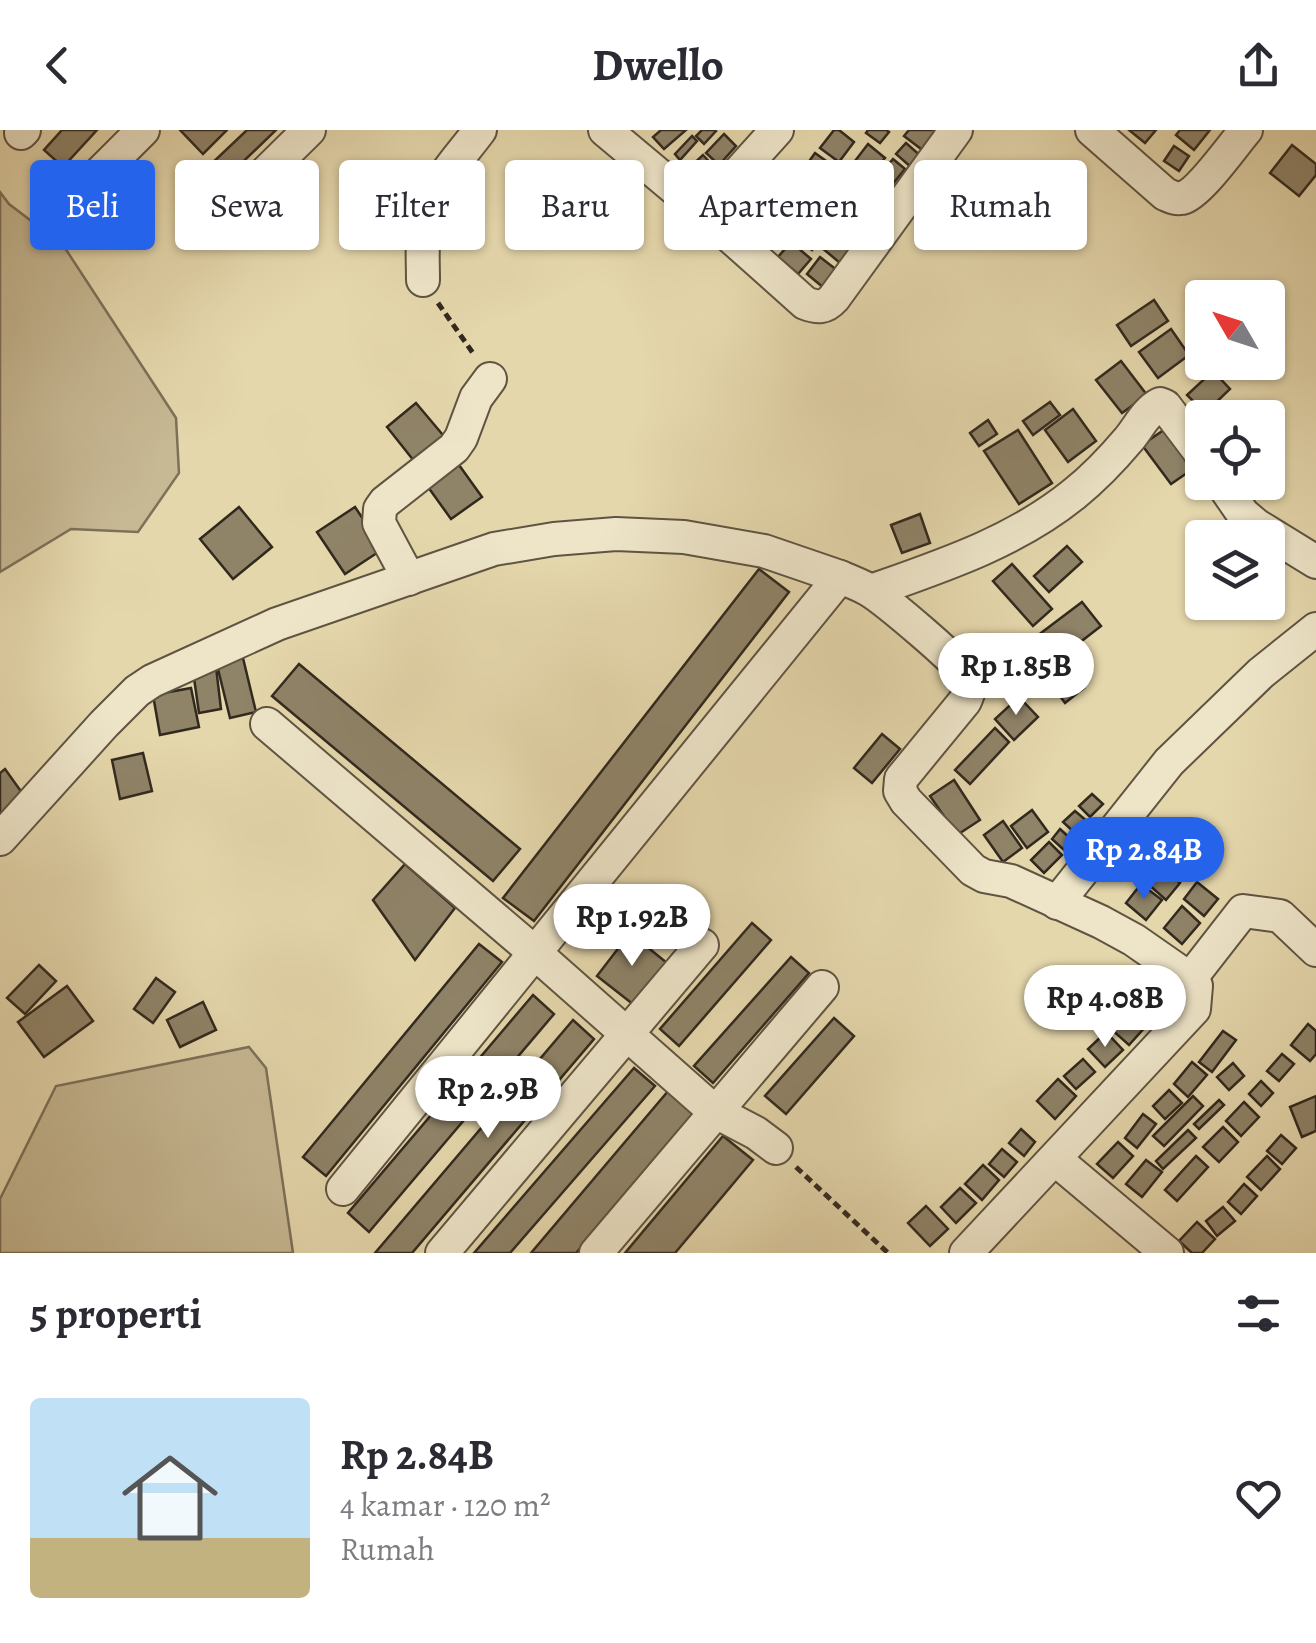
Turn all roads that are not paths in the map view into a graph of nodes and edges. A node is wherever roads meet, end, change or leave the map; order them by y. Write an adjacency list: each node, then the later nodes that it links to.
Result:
1 (143, 130): 9 (street)
2 (309, 130): 10 (street)
3 (480, 130): 16 (street)
4 (776, 130): 11 (street)
5 (956, 130): 13 (street)
6 (1093, 130): 7 (street)
7 (1246, 130)
8 (614, 133): 12 (street)
9 (112, 160)
10 (279, 160)
11 (749, 160)
12 (664, 177)
13 (894, 215)
14 (746, 250): 15 (street)
15 (868, 250)
16 (422, 280)
17 (490, 379): 22 (street)
18 (1185, 432): 23 (street)
19 (1234, 500): 20 (street)
20 (1316, 562)
21 (840, 577): 22 (street); 23 (street); 30 (street)
22 (409, 579): 26 (street)
23 (871, 591): 27 (street)
24 (1316, 630): 27 (street)
25 (266, 724): 30 (street)
26 (0, 838)
27 (1057, 902): 31 (street)
28 (702, 945): 33 (street)
29 (1316, 950): 31 (street)
30 (534, 952): 33 (street); 37 (street)
31 (1190, 978): 36 (street)
32 (822, 987): 34 (street)
33 (627, 1032): 34 (street); 39 (street)
34 (714, 1111): 35 (street); 40 (street)
35 (776, 1148)
36 (1055, 1159): 38 (street); 41 (street)
37 (342, 1188)
38 (1165, 1252)
39 (442, 1253)
40 (596, 1253)
41 (966, 1253)

